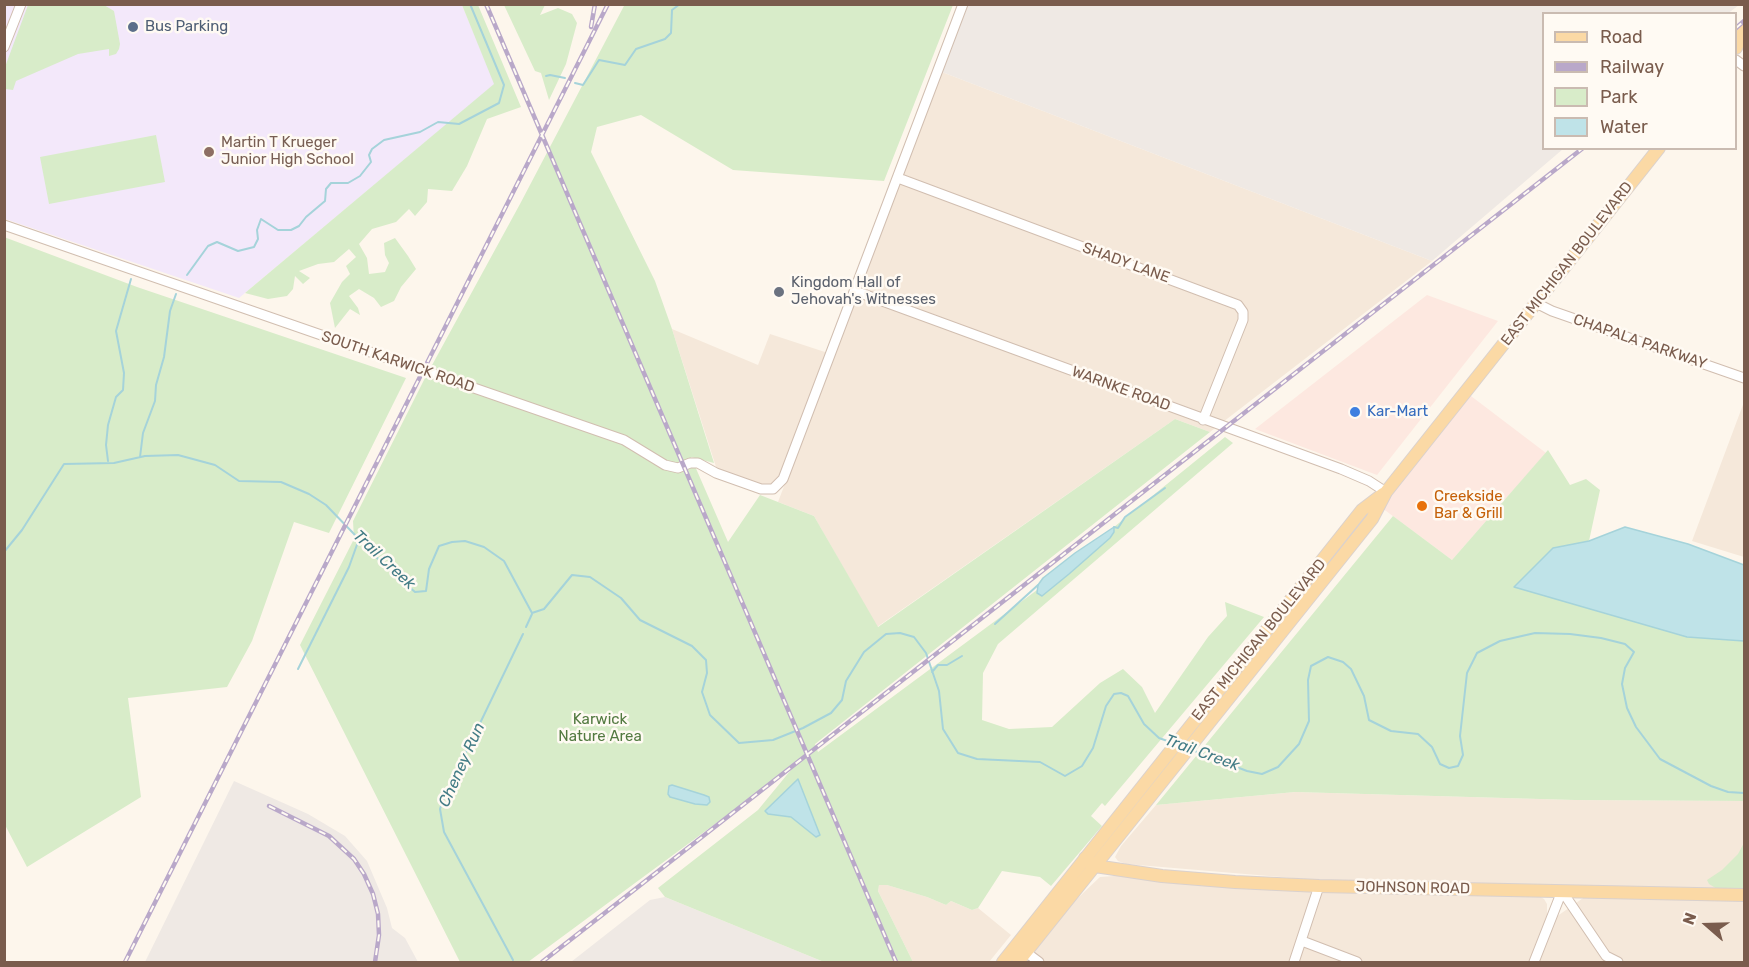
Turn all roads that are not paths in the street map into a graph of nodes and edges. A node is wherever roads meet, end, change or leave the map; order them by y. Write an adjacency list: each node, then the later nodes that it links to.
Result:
1 (21, 4): 5 (street)
2 (963, 4): 7 (street)
3 (1744, 30): 4 (main road)
4 (1737, 46)
5 (4, 47)
6 (1657, 150): 10 (main road, EAST MICHIGAN BOULEVARD)
7 (898, 178): 9 (street); 12 (street, SHADY LANE)
8 (4, 225): 9 (street, SOUTH KARWICK ROAD)
9 (855, 291): 12 (street, WARNKE ROAD)
10 (1536, 303): 11 (street, CHAPALA PARKWAY); 13 (main road, EAST MICHIGAN BOULEVARD)
11 (1744, 378)
12 (1203, 420): 13 (street, WARNKE ROAD)
13 (1386, 492): 14 (main road, EAST MICHIGAN BOULEVARD); 15 (main road, EAST MICHIGAN BOULEVARD)
14 (1085, 858): 15 (main road); 20 (main road, EAST MICHIGAN BOULEVARD)
15 (1095, 866): 16 (main road, JOHNSON ROAD); 20 (main road, EAST MICHIGAN BOULEVARD)
16 (1319, 886): 17 (main road, JOHNSON ROAD); 19 (street)
17 (1562, 891): 18 (main road, JOHNSON ROAD); 21 (street); 26 (street)
18 (1744, 895)
19 (1302, 941): 24 (street); 25 (street)
20 (1020, 953): 22 (main road, EAST MICHIGAN BOULEVARD); 23 (street)
21 (1607, 959): 27 (street)
22 (1002, 963)
23 (1039, 963)
24 (1294, 963)
25 (1358, 963)
26 (1534, 963)
27 (1618, 963)

